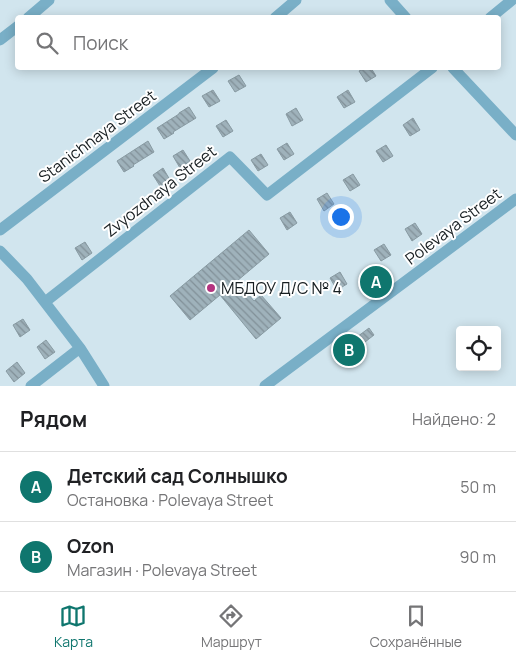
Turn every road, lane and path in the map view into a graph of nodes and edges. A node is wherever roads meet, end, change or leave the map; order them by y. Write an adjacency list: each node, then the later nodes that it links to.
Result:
1 (50, 0): 5 (street)
2 (296, 0): 6 (street)
3 (390, 0): 7 (street)
4 (512, 0): 8 (street)
5 (32, 15)
6 (278, 15)
7 (403, 15)
8 (494, 15)
9 (15, 28): 10 (street)
10 (0, 40)
11 (210, 70): 16 (street, Stanichnaya Street)
12 (429, 70): 18 (street, Zvyozdnaya Street)
13 (455, 70): 14 (street)
14 (516, 135)
15 (516, 199): 22 (street, Polevaya Street)
16 (0, 230)
17 (0, 252): 18 (street)
18 (45, 302): 19 (street)
19 (80, 348): 20 (street); 21 (street)
20 (31, 386)
21 (104, 386)
22 (265, 386)

